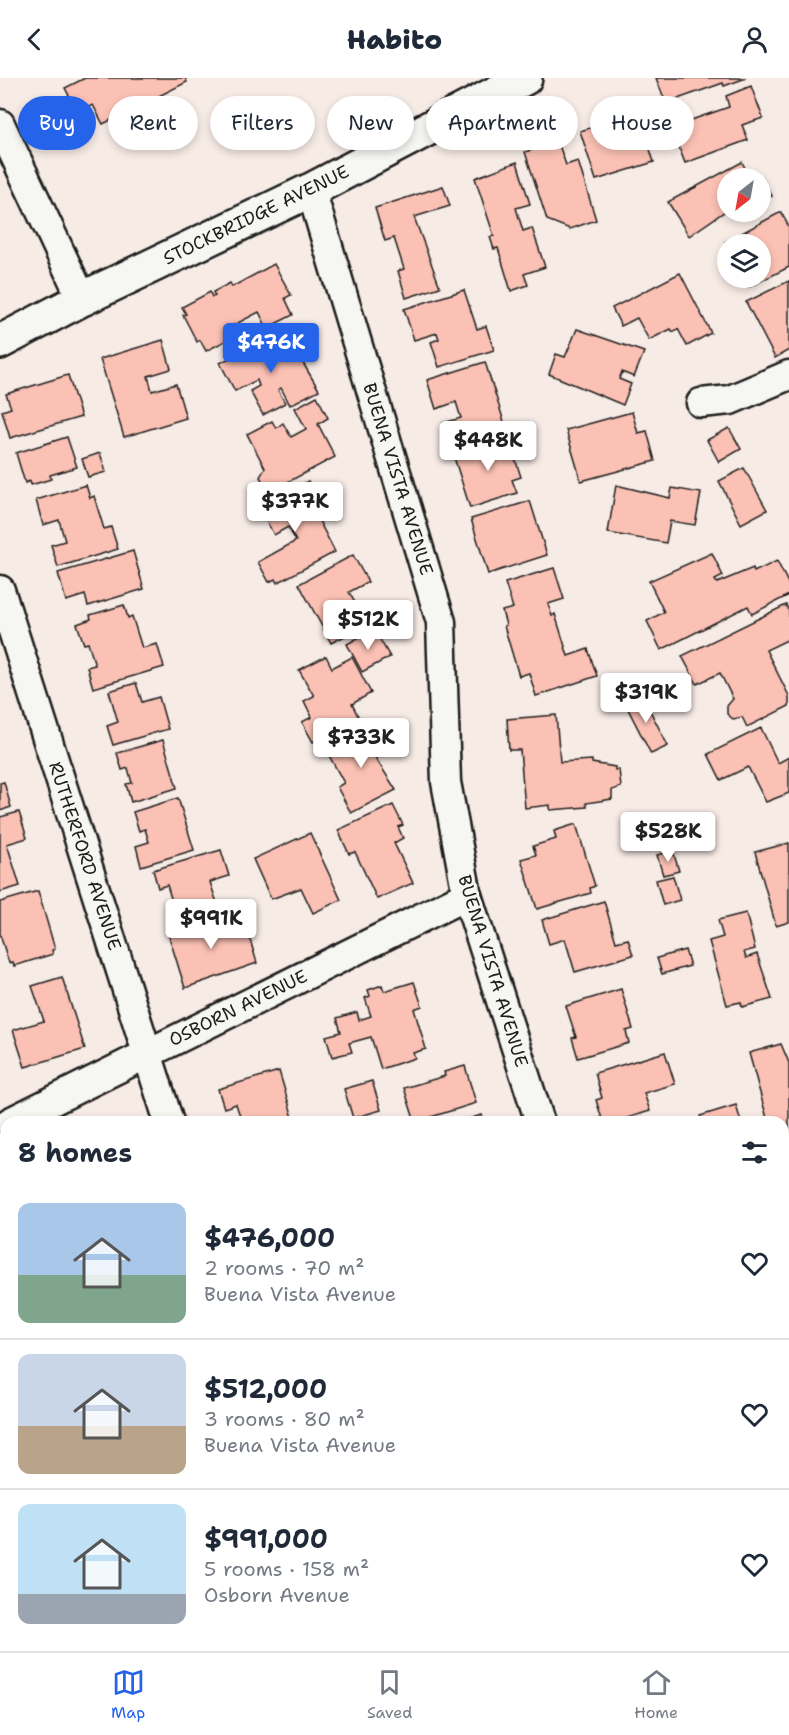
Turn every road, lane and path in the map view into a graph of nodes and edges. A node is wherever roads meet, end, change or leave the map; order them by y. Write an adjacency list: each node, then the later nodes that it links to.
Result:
1 (525, 78): 3 (street, STOCKBRIDGE AVENUE)
2 (0, 124): 4 (street)
3 (311, 190): 4 (street, STOCKBRIDGE AVENUE); 9 (street, BUENA VISTA AVENUE)
4 (82, 299): 5 (street, STOCKBRIDGE AVENUE)
5 (0, 342)
6 (789, 375): 7 (street)
7 (701, 403)
8 (0, 590): 10 (street, RUTHERFORD AVENUE)
9 (467, 896): 10 (street, OSBORN AVENUE); 13 (street, BUENA VISTA AVENUE)
10 (147, 1053): 11 (street, OSBORN AVENUE); 12 (street, RUTHERFORD AVENUE)
11 (22, 1116)
12 (167, 1116)
13 (538, 1116)

